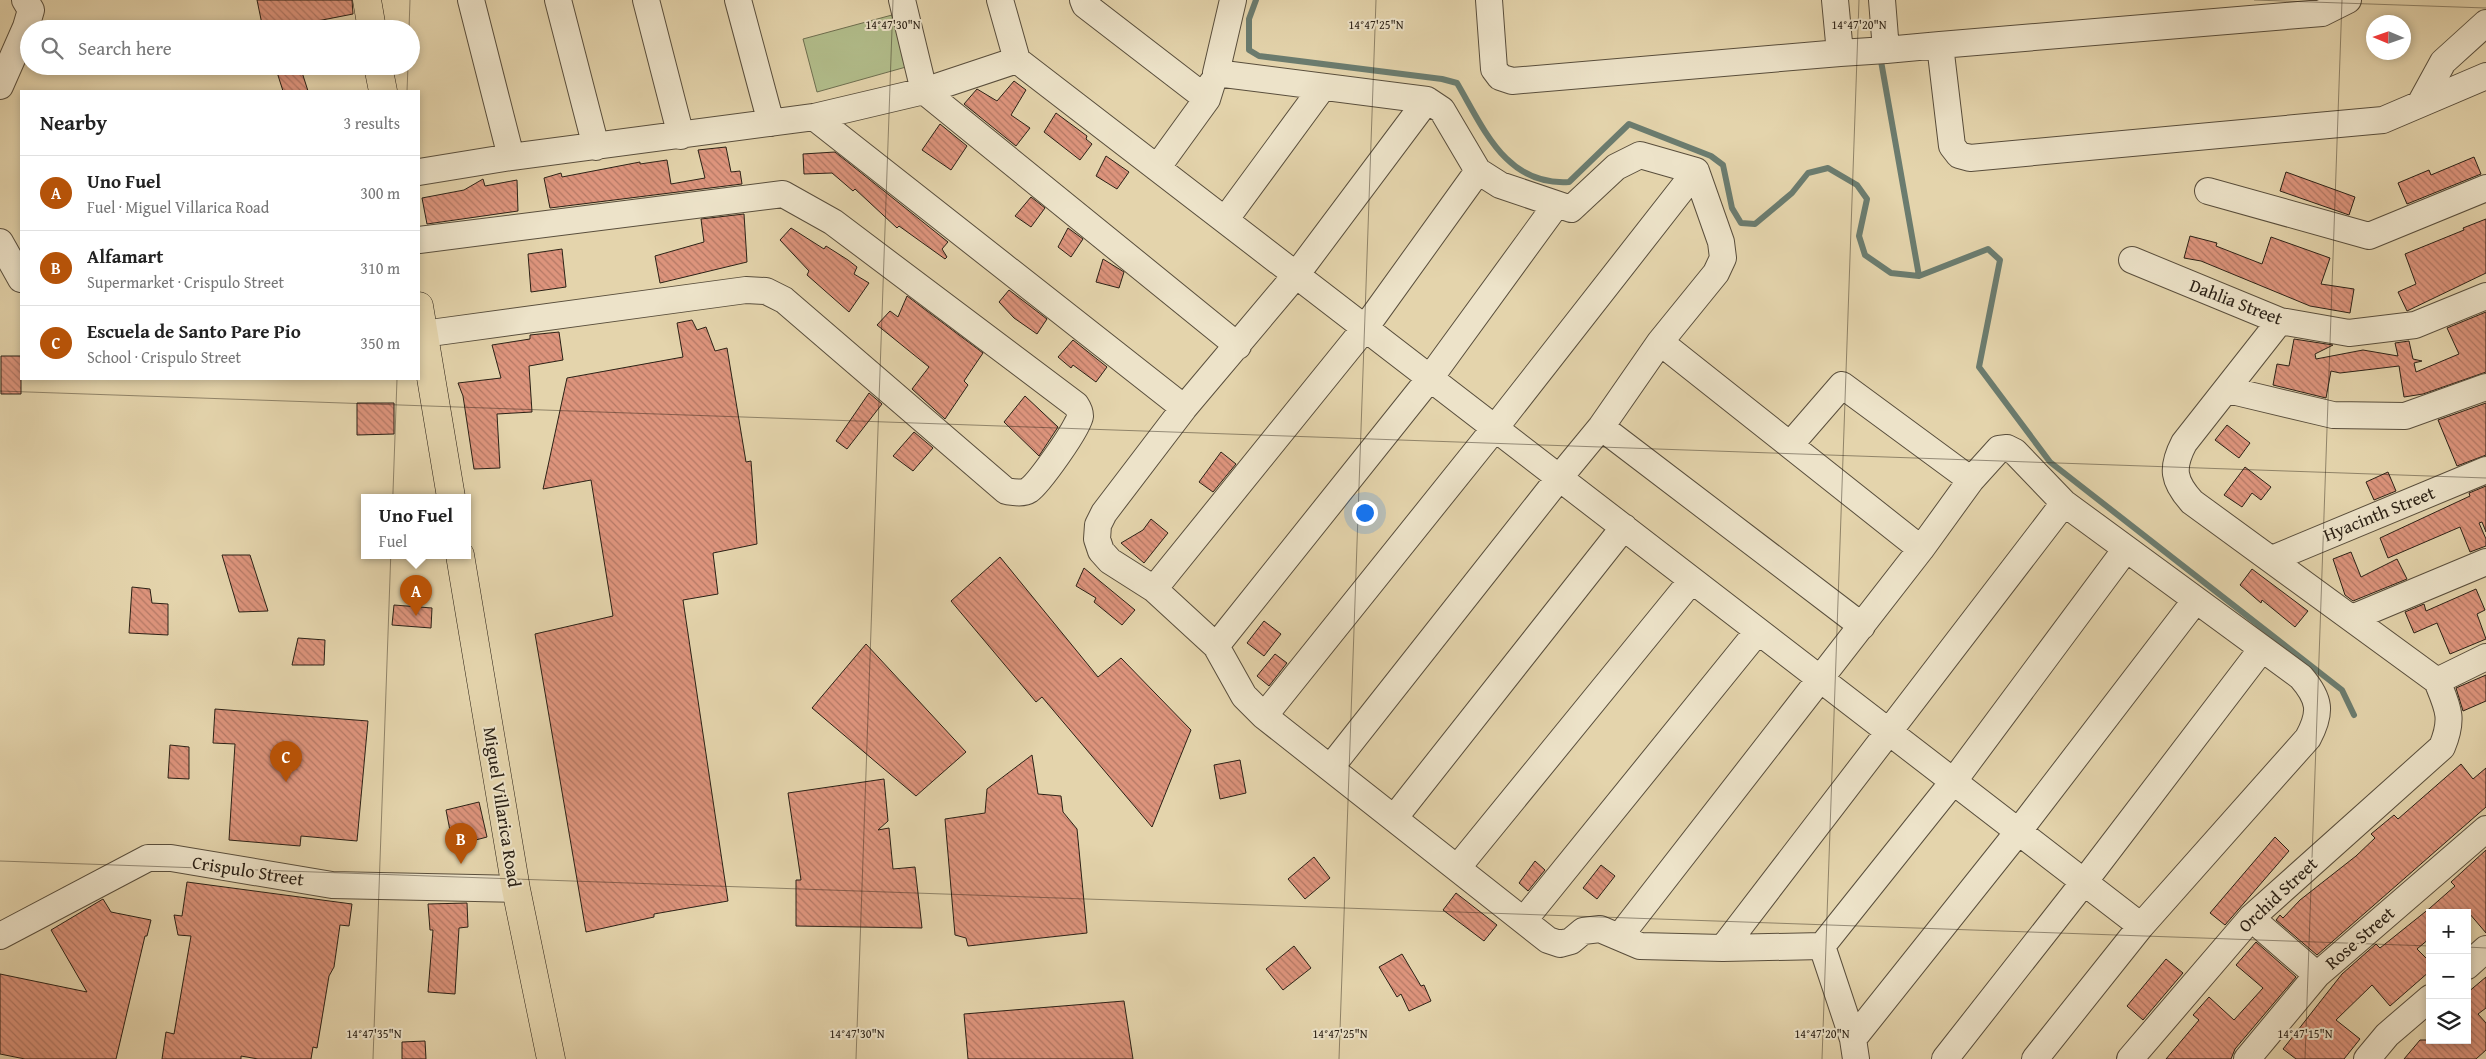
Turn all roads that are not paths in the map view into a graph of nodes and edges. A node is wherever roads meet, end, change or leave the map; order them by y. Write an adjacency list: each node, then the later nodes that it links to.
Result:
1 (25, 0): 15 (street)
2 (367, 0): 16 (main road)
3 (471, 0): 37 (street)
4 (558, 0): 36 (street)
5 (646, 0): 35 (street)
6 (738, 0): 34 (street)
7 (902, 0): 29 (street)
8 (1000, 0): 22 (street)
9 (1083, 0): 30 (street)
10 (1489, 0): 21 (street)
11 (1835, 0): 21 (street)
12 (1882, 0): 20 (street)
13 (2348, 0): 19 (street)
14 (1226, 3): 23 (street)
15 (28, 20)
16 (370, 20)
17 (2486, 23): 32 (street)
18 (20, 41): 26 (street)
19 (1940, 45): 20 (street); 32 (street)
20 (1886, 50): 21 (street)
21 (1840, 53)
22 (1017, 60): 29 (street); 38 (street)
23 (1216, 73): 27 (street); 30 (street)
24 (380, 75): 28 (main road)
25 (2486, 76): 32 (street)
26 (0, 86)
27 (1322, 88): 31 (street); 45 (street)
28 (383, 90)
29 (924, 91): 33 (street); 55 (street)
30 (1207, 99): 38 (street)
31 (1427, 100): 39 (street); 48 (street)
32 (2420, 104)
33 (814, 117): 34 (street); 59 (street)
34 (771, 123): 35 (street)
35 (682, 136): 36 (street)
36 (596, 147): 37 (street)
37 (511, 157): 41 (street)
38 (1157, 168): 45 (street)
39 (1478, 171): 44 (street); 52 (street)
40 (1696, 171): 44 (street); 54 (street); 61 (street)
41 (420, 172)
42 (2486, 188): 43 (street)
43 (2208, 191)
44 (1556, 205): 56 (street)
45 (1225, 220): 48 (street)
46 (420, 240): 53 (street)
47 (2132, 260): 51 (street, Dahlia Street)
48 (1296, 275): 52 (street); 55 (street)
49 (2486, 296): 51 (street, Dahlia Street)
50 (420, 313): 53 (main road)
51 (2280, 321): 58 (street)
52 (1364, 328): 56 (street); 75 (street)
53 (423, 334): 66 (main road)
54 (1660, 342): 60 (street); 62 (street)
55 (1238, 346): 59 (street)
56 (1430, 378): 61 (street); 80 (street)
57 (2486, 387): 58 (street)
58 (2228, 390): 72 (street)
59 (1184, 408): 75 (street)
60 (1601, 427): 64 (street); 78 (street)
61 (1495, 428): 64 (street); 85 (street)
62 (1790, 445): 65 (street); 69 (street)
63 (2486, 470): 72 (street, Hyacinth Street)
64 (1558, 478): 68 (street); 87 (street)
65 (1971, 480): 67 (street); 69 (street)
66 (450, 494)
67 (2064, 503): 70 (street); 86 (street)
68 (1624, 527): 74 (street); 89 (street)
69 (1921, 549): 78 (street)
70 (2126, 550): 76 (street); 88 (street)
71 (461, 559): 94 (main road, Miguel Villarica Road)
72 (2272, 559): 77 (street)
73 (2486, 562): 77 (street)
74 (1692, 580): 79 (street); 92 (street)
75 (1154, 589): 80 (street)
76 (2195, 601): 81 (street); 91 (street)
77 (2352, 618): 84 (street)
78 (1862, 626): 83 (street)
79 (1758, 631): 83 (street); 96 (street)
80 (1216, 646): 85 (street)
81 (2261, 650): 93 (street); 97 (street)
82 (2486, 657): 84 (street)
83 (1820, 679): 86 (street); 99 (street)
84 (2437, 681): 95 (street, Orchid Street)
85 (1264, 716): 87 (street)
86 (1889, 732): 88 (street); 101 (street)
87 (1331, 767): 89 (street)
88 (1953, 782): 91 (street); 100 (street)
89 (1395, 817): 92 (street)
90 (2486, 829): 104 (street, Rose Street)
91 (2018, 832): 93 (street); 106 (street)
92 (1458, 867): 96 (street)
93 (2084, 882): 97 (street); 108 (street)
94 (516, 889): 98 (street, Crispulo Street); 107 (main road, Miguel Villarica Road)
95 (2251, 918): 104 (street); 110 (street, Orchid Street)
96 (1524, 920): 99 (street)
97 (2141, 926): 109 (street)
98 (0, 936)
99 (1620, 936): 101 (street)
100 (1822, 946): 101 (street); 106 (street)
101 (1723, 948)
102 (2486, 949): 103 (street)
103 (2471, 962)
104 (2317, 975): 111 (street, Rose Street)
105 (2429, 999): 112 (street)
106 (1855, 1049)
107 (551, 1059)
108 (1945, 1059)
109 (2035, 1059)
110 (2130, 1059)
111 (2246, 1059)
112 (2367, 1059)

